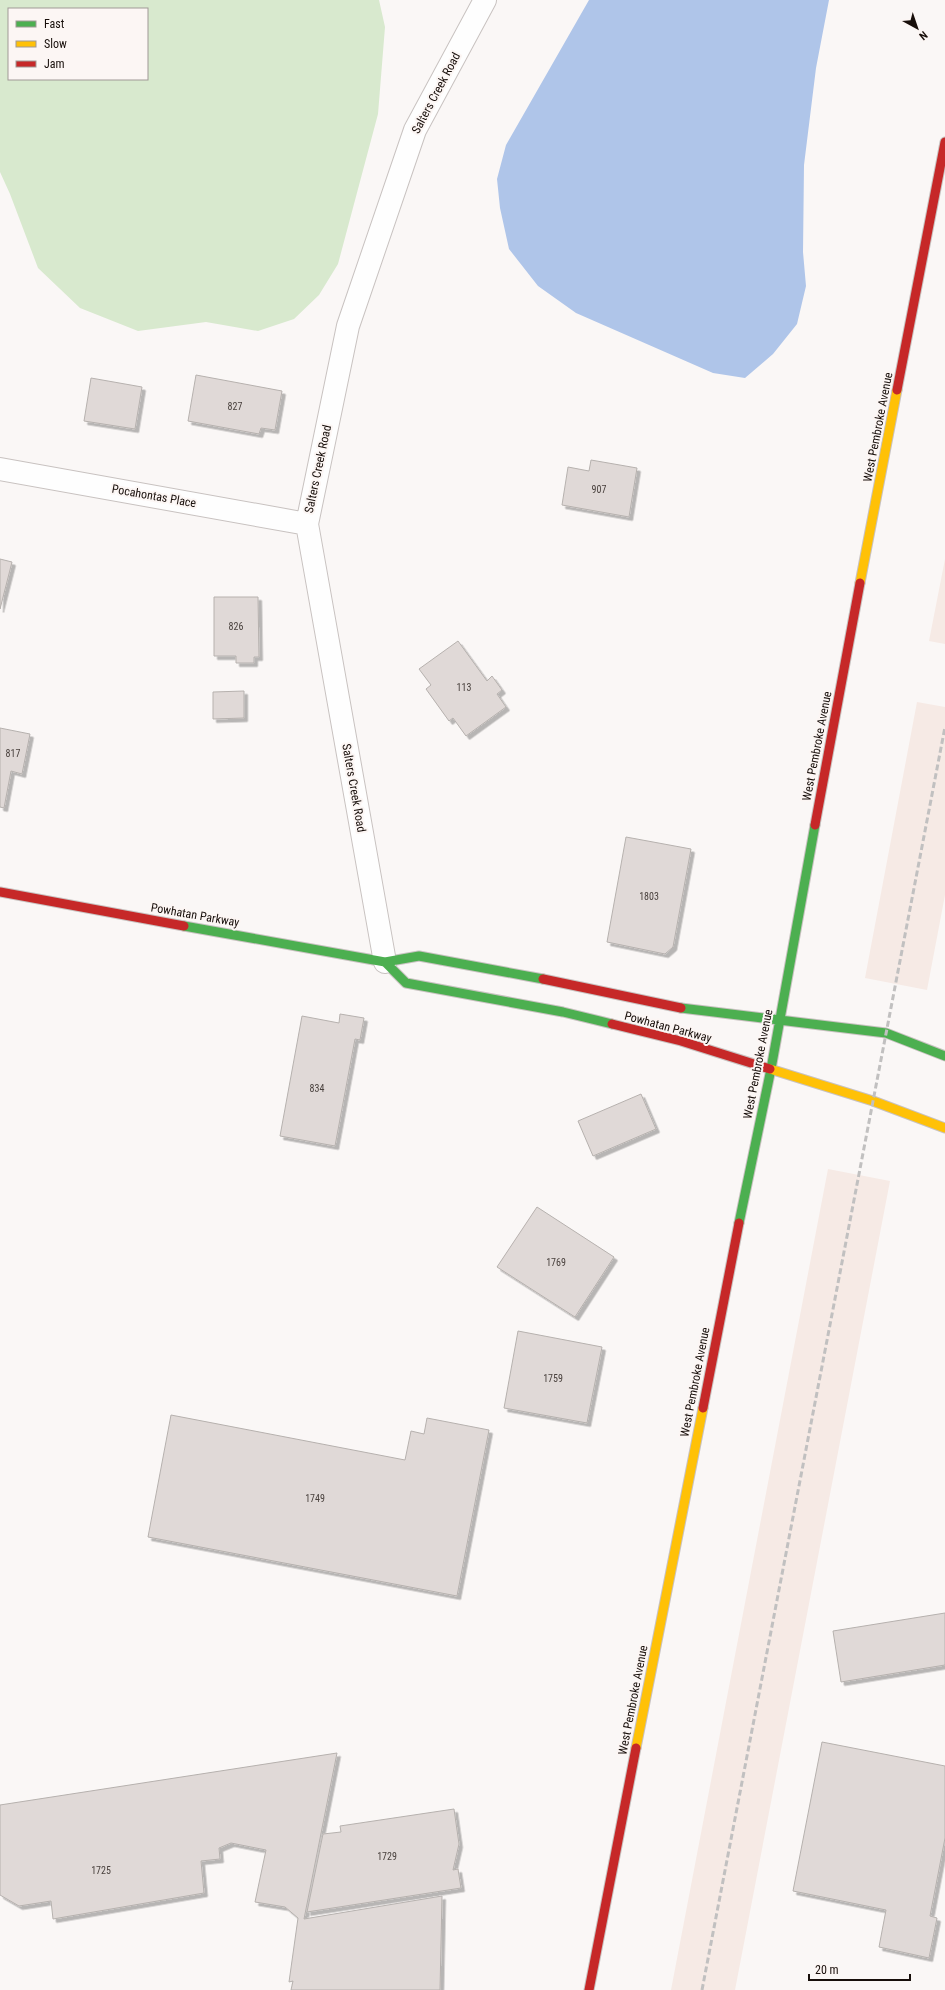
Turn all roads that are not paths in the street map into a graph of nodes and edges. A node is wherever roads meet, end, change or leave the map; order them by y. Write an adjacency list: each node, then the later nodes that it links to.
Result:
1 (485, 0): 4 (street, Salters Creek Road)
2 (945, 142): 7 (main road, West Pembroke Avenue)
3 (0, 469): 4 (street, Pocahontas Place)
4 (307, 524): 6 (street, Salters Creek Road)
5 (0, 892): 6 (main road, Powhatan Parkway)
6 (385, 962): 7 (main road, Powhatan Parkway); 9 (main road, Powhatan Parkway)
7 (779, 1022): 8 (main road, Powhatan Parkway); 9 (main road, West Pembroke Avenue)
8 (945, 1056)
9 (771, 1069): 10 (main road, Powhatan Parkway); 11 (main road, West Pembroke Avenue)
10 (945, 1128)
11 (589, 1990)

